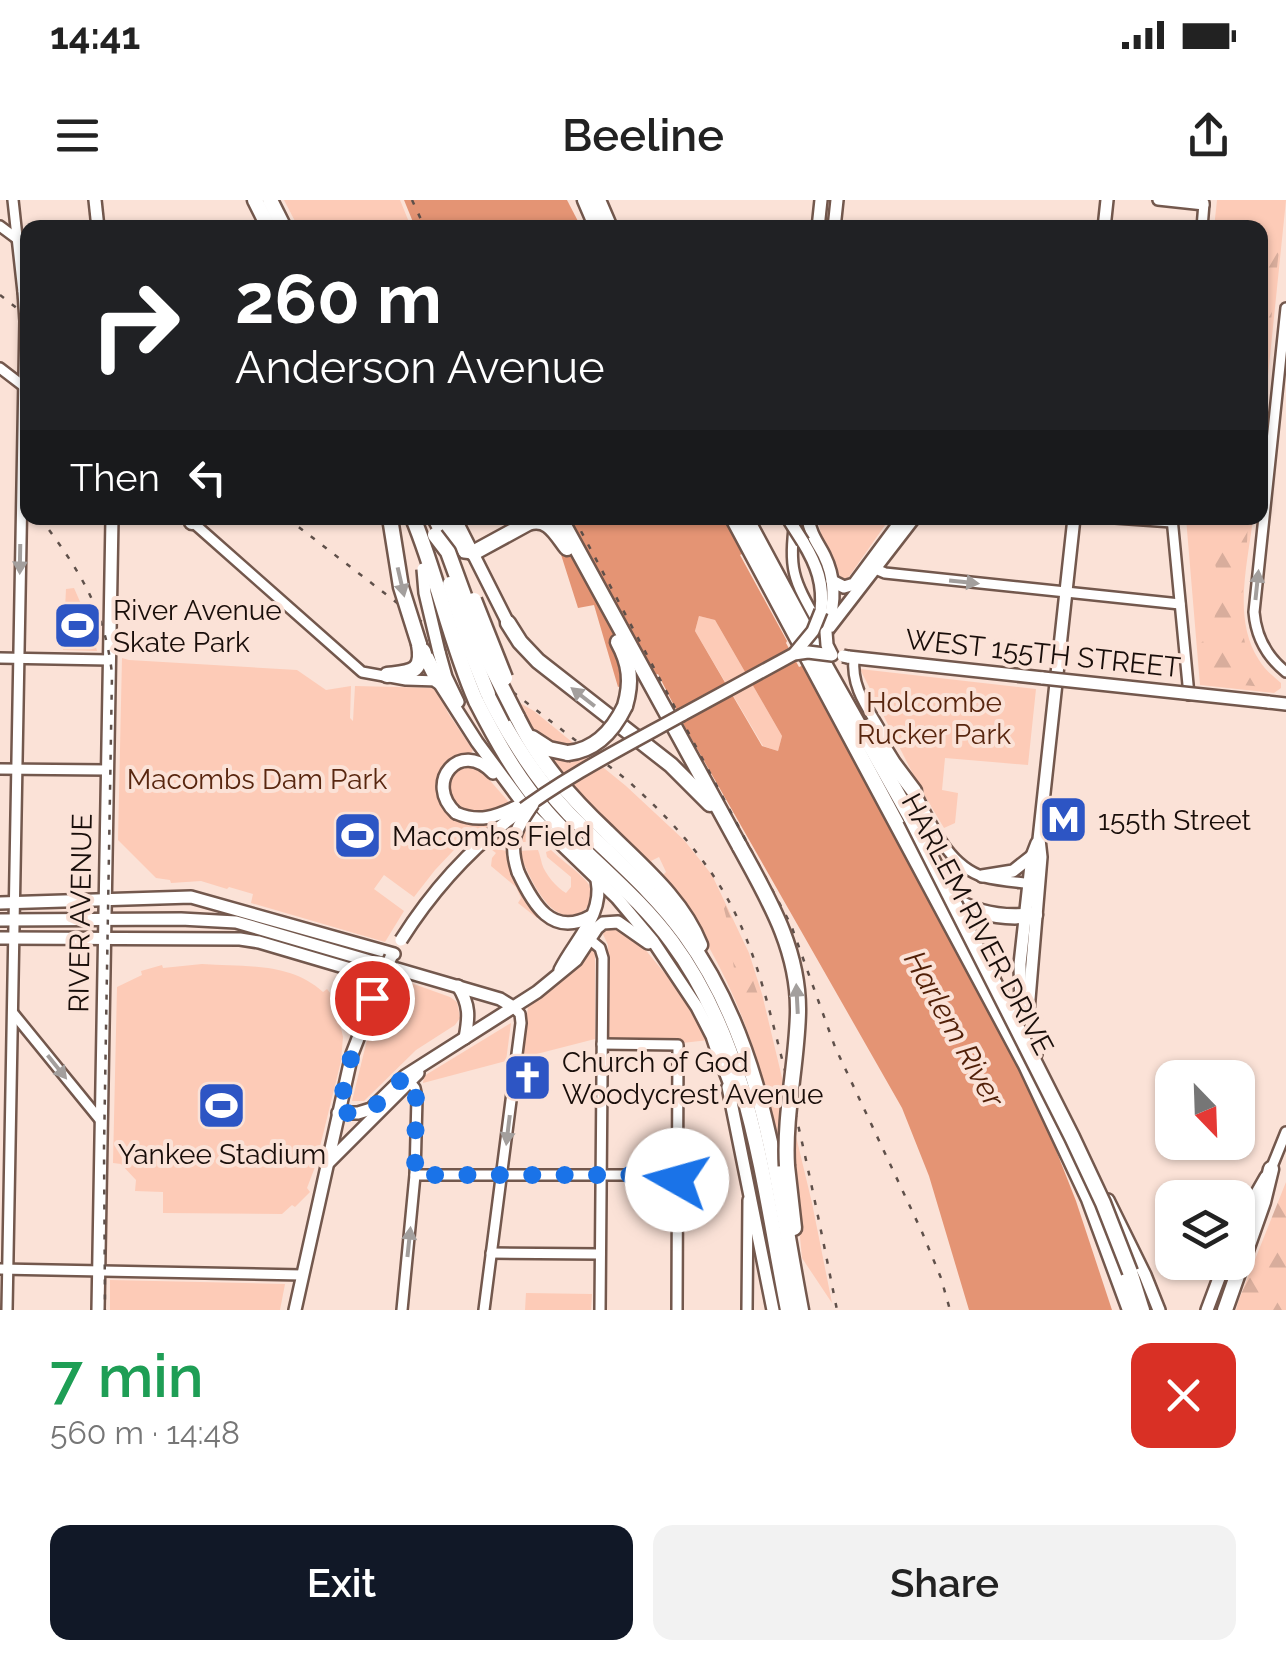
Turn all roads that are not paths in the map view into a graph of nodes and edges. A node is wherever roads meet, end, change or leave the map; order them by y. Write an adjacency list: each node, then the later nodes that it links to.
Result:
1 (13, 200): 5 (street)
2 (1158, 200): 3 (street)
3 (1204, 202)
4 (0, 226): 5 (street)
5 (18, 240): 6 (street, bridge)
6 (20, 261)
7 (1286, 308): 10 (street, one-way to 7)
8 (0, 368): 9 (street)
9 (20, 384)
10 (1268, 479)
11 (22, 525): 50 (street, one-way to 50)
12 (112, 525): 52 (main road, RIVER AVENUE)
13 (197, 525): 55 (street)
14 (391, 525): 47 (highway, one-way to 47, bridge)
15 (416, 525): 47 (main road, bridge)
16 (417, 525): 59 (highway, bridge)
17 (430, 525): 35 (highway)
18 (438, 525): 62 (highway, bridge)
19 (450, 525): 37 (main road)
20 (459, 525): 37 (main road)
21 (525, 525): 37 (highway)
22 (547, 525): 36 (highway)
23 (555, 525): 36 (highway)
24 (564, 525): 71 (highway)
25 (738, 525): 38 (highway, HARLEM RIVER DRIVE)
26 (749, 525): 38 (highway, HARLEM RIVER DRIVE)
27 (791, 525): 51 (street)
28 (794, 525): 43 (main road, bridge)
29 (809, 525): 40 (main road)
30 (899, 525): 39 (main road)
31 (908, 525): 39 (main road)
32 (1073, 525): 41 (main road)
33 (1172, 525): 42 (street)
34 (1263, 525): 54 (street, one-way to 34)
35 (435, 535): 59 (highway, bridge); 62 (highway, bridge)
36 (566, 548): 62 (highway, bridge)
37 (473, 553): 44 (main road)
38 (765, 566): 53 (highway, HARLEM RIVER DRIVE); 72 (highway, HARLEM RIVER DRIVE)
39 (872, 568): 40 (main road); 41 (street, one-way to 41); 45 (main road)
40 (832, 581): 45 (main road)
41 (1066, 594): 42 (street); 56 (main road)
42 (1180, 604): 58 (street)
43 (821, 611): 46 (main road, bridge); 48 (main road, bridge)
44 (508, 623): 71 (highway, one-way to 44)
45 (828, 628): 46 (main road, bridge); 53 (main road, bridge)
46 (816, 648): 48 (main road, bridge); 53 (main road, WEST 155TH STREET, bridge)
47 (426, 653): 55 (highway); 57 (highway); 63 (main road)
48 (794, 654): 67 (main road, bridge)
49 (0, 658): 50 (street)
50 (19, 658): 52 (street); 65 (street)
51 (854, 658): 56 (street); 69 (street, HARLEM RIVER DRIVE)
52 (109, 660): 66 (main road, RIVER AVENUE)
53 (830, 662): 60 (main road, WEST 155TH STREET, bridge); 69 (highway); 142 (highway, HARLEM RIVER DRIVE, bridge)
54 (1286, 672)
55 (387, 675): 57 (street)
56 (1057, 680): 58 (street); 73 (main road)
57 (438, 682): 63 (main road)
58 (1189, 694): 60 (street)
59 (482, 698): 98 (highway); 120 (highway)
60 (1265, 702): 61 (main road, WEST 155TH STREET)
61 (1285, 702)
62 (520, 724): 67 (highway)
63 (489, 758): 68 (main road)
64 (0, 768): 65 (street)
65 (16, 769): 66 (street); 80 (street)
66 (108, 770): 78 (main road, RIVER AVENUE)
67 (560, 783): 70 (main road, bridge); 98 (highway)
68 (511, 789): 70 (main road, bridge); 76 (main road)
69 (914, 792): 75 (street, HARLEM RIVER DRIVE)
70 (538, 796): 82 (main road, bridge); 96 (main road, bridge)
71 (729, 828): 127 (highway, one-way to 71, bridge)
72 (904, 837): 83 (highway); 107 (highway, HARLEM RIVER DRIVE)
73 (1039, 839): 74 (main road); 77 (main road)
74 (1032, 856): 75 (main road); 77 (main road)
75 (982, 876): 77 (street, HARLEM RIVER DRIVE)
76 (597, 880): 82 (main road); 97 (main road)
77 (1033, 884): 83 (main road, HARLEM RIVER DRIVE)
78 (105, 899): 79 (main road); 80 (main road); 87 (main road, RIVER AVENUE)
79 (209, 901): 88 (main road); 96 (main road)
80 (15, 902): 81 (main road); 84 (street)
81 (0, 903)
82 (594, 914): 90 (main road)
83 (1030, 916): 102 (main road, HARLEM RIVER DRIVE)
84 (15, 919): 86 (main road); 87 (main road); 93 (street)
85 (192, 919): 87 (main road); 88 (main road); 89 (main road)
86 (0, 920)
87 (105, 920): 94 (main road, RIVER AVENUE)
88 (236, 922): 89 (main road); 100 (main road)
89 (214, 928): 91 (main road); 95 (main road)
90 (586, 936): 97 (main road); 101 (main road); 105 (street)
91 (171, 937): 94 (main road); 95 (main road)
92 (0, 938): 93 (main road)
93 (14, 938): 94 (main road); 103 (street)
94 (105, 938): 110 (main road, RIVER AVENUE)
95 (259, 942): 99 (main road)
96 (392, 956): 99 (main road, bridge)
97 (665, 960): 106 (main road)
98 (710, 974): 127 (highway)
99 (382, 976): 109 (main road)
100 (458, 986): 101 (main road); 104 (main road)
101 (514, 1007): 104 (main road); 115 (street, one-way to 115)
102 (1024, 1011): 107 (highway); 143 (main road, HARLEM RIVER DRIVE)
103 (13, 1012): 110 (street, one-way to 110); 124 (street)
104 (464, 1038): 108 (main road)
105 (602, 1044): 116 (street); 117 (street)
106 (718, 1052): 118 (main road); 120 (highway)
107 (1026, 1065): 141 (highway, HARLEM RIVER DRIVE)
108 (408, 1079): 109 (main road); 112 (main road); 114 (street)
109 (338, 1113): 112 (main road)
110 (101, 1121): 125 (main road, RIVER AVENUE)
111 (1286, 1132): 113 (street)
112 (329, 1162): 126 (main road)
113 (1271, 1169): 119 (main road); 121 (highway); 146 (highway)
114 (415, 1175): 115 (street); 133 (street, one-way to 114)
115 (502, 1175): 116 (street); 122 (street)
116 (601, 1175): 117 (street); 123 (street)
117 (678, 1176): 136 (street)
118 (747, 1182): 137 (street); 138 (main road)
119 (1255, 1196)
120 (766, 1197): 139 (highway)
121 (1255, 1203)
122 (491, 1253): 123 (street); 134 (street)
123 (600, 1254): 135 (street)
124 (4, 1269): 125 (street); 130 (street)
125 (99, 1270): 126 (street); 131 (main road, RIVER AVENUE)
126 (302, 1275): 132 (main road)
127 (795, 1278): 140 (highway)
128 (1218, 1280): 144 (main road)
129 (1227, 1280): 145 (highway)
130 (7, 1310)
131 (98, 1310)
132 (295, 1310)
133 (402, 1310)
134 (484, 1310)
135 (600, 1310)
136 (677, 1310)
137 (747, 1310)
138 (773, 1310)
139 (788, 1310)
140 (801, 1310)
141 (1130, 1310)
142 (1142, 1310)
143 (1159, 1310)
144 (1206, 1310)
145 (1216, 1310)
146 (1224, 1310)

